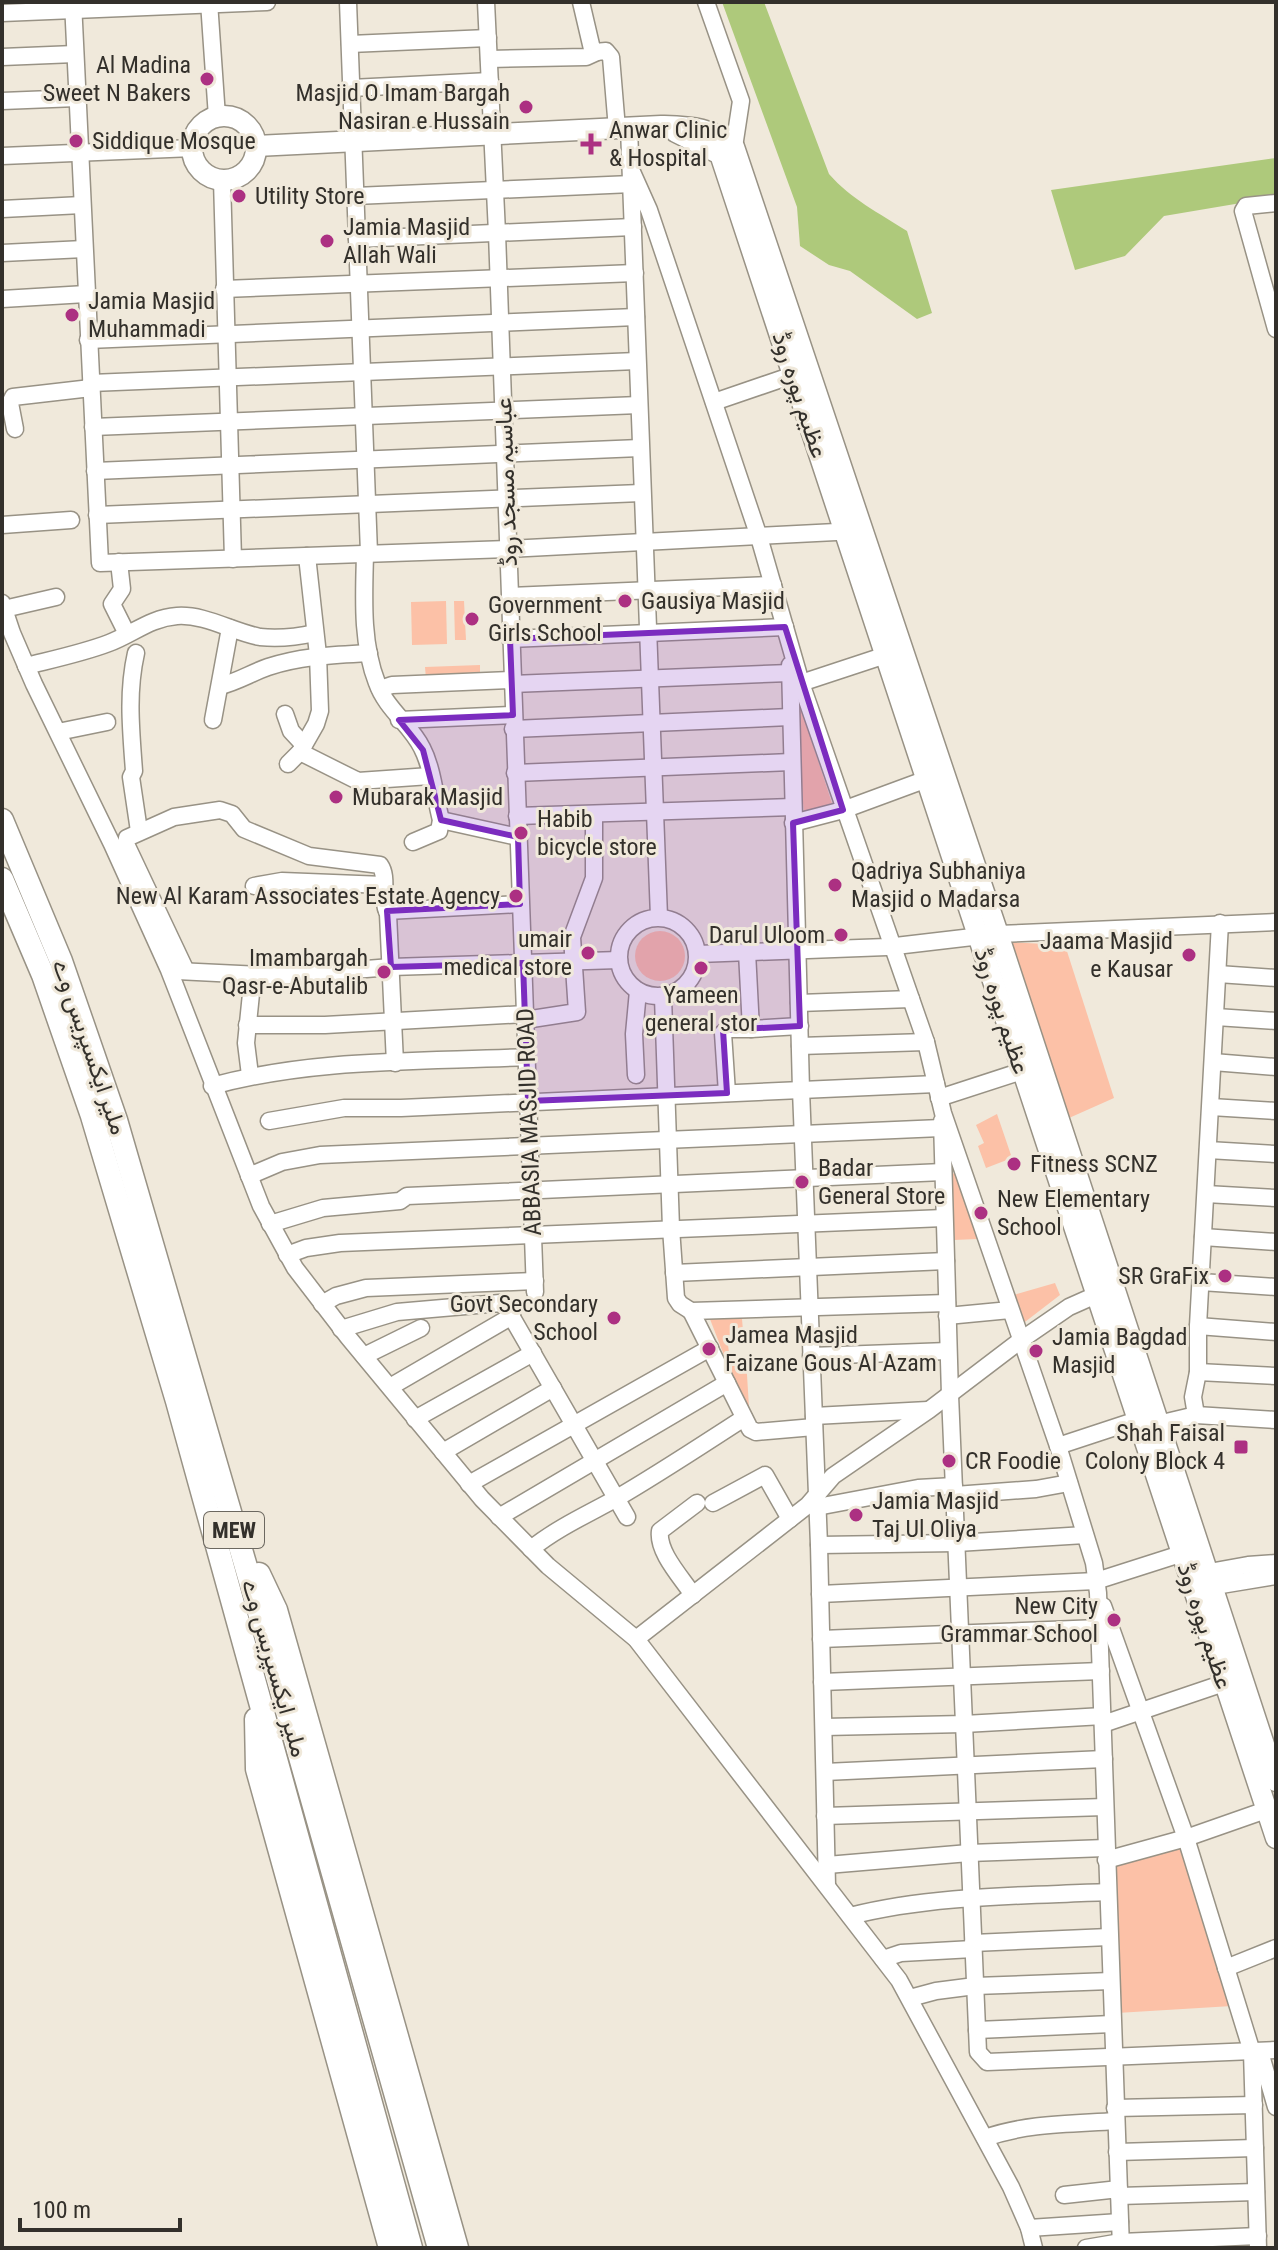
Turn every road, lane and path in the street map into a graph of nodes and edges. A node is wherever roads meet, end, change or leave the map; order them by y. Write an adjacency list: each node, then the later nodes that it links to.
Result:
1 (267, 2): 6 (street)
2 (348, 2): 10 (street)
3 (486, 2): 9 (street, عباسیہ مسجد روڈ)
4 (581, 2): 11 (street)
5 (706, 2): 25 (street)
6 (209, 3): 7 (street); 19 (street)
7 (73, 6): 8 (street); 12 (street)
8 (2, 13)
9 (488, 38): 10 (street); 14 (street, عباسیہ مسجد روڈ)
10 (350, 44): 16 (street)
11 (597, 52): 14 (street); 20 (street)
12 (75, 54): 13 (street); 17 (street)
13 (2, 57)
14 (489, 59): 15 (street, عباسیہ مسجد روڈ)
15 (490, 81): 16 (street); 21 (street, عباسیہ مسجد روڈ)
16 (351, 88): 22 (street)
17 (77, 98): 18 (street); 26 (street)
18 (2, 101)
19 (217, 117): 23 (main road); 24 (main road)
20 (623, 129): 21 (main road); 25 (main road); 28 (street)
21 (493, 134): 22 (main road); 30 (street, عباسیہ مسجد روڈ)
22 (353, 140): 23 (main road); 31 (street)
23 (256, 146): 29 (main road)
24 (193, 148): 26 (street); 29 (main road)
25 (727, 151): 55 (main road, عظیم پورہ روڈ); 77 (main road, عظیم پورہ روڈ)
26 (79, 153): 27 (street); 33 (street)
27 (2, 156)
28 (632, 178): 30 (street); 35 (street); 58 (street)
29 (222, 180): 43 (street)
30 (495, 190): 31 (street); 36 (street, عباسیہ مسجد روڈ)
31 (355, 196): 37 (street)
32 (1276, 203): 49 (street)
33 (82, 205): 34 (street); 38 (street)
34 (2, 209)
35 (633, 227): 36 (street); 40 (street)
36 (497, 233): 37 (street); 41 (street, عباسیہ مسجد روڈ)
37 (357, 239): 42 (street)
38 (84, 249): 39 (street); 44 (street)
39 (2, 253)
40 (635, 273): 41 (street); 46 (street)
41 (498, 278): 42 (street); 47 (street, عباسیہ مسجد روڈ)
42 (358, 284): 43 (street); 48 (street)
43 (224, 289): 50 (street)
44 (86, 294): 45 (street); 51 (street)
45 (2, 299)
46 (636, 317): 47 (street); 52 (street)
47 (500, 322): 48 (street); 53 (street, عباسیہ مسجد روڈ)
48 (360, 329): 50 (street); 54 (street)
49 (1276, 329)
50 (225, 333): 51 (street); 56 (street)
51 (88, 340): 57 (street)
52 (637, 361): 53 (street); 59 (street)
53 (502, 366): 54 (street); 60 (street, عباسیہ مسجد روڈ)
54 (362, 371): 56 (street); 61 (street)
55 (793, 375): 58 (street); 77 (main road, عظیم پورہ روڈ)
56 (227, 377): 57 (street); 62 (street)
57 (91, 386): 63 (street); 64 (street)
58 (714, 402): 78 (street)
59 (639, 405): 60 (street); 65 (street)
60 (503, 410): 61 (street); 66 (street, عباسیہ مسجد روڈ)
61 (364, 415): 62 (street); 67 (street)
62 (228, 421): 63 (street); 68 (street)
63 (93, 427): 69 (street)
64 (15, 429)
65 (640, 448): 66 (street); 70 (street)
66 (505, 456): 67 (street); 71 (street, عباسیہ مسجد روڈ)
67 (366, 461): 68 (street); 72 (street)
68 (230, 466): 69 (street); 73 (street)
69 (95, 471): 74 (street)
70 (641, 493): 71 (street); 79 (street)
71 (506, 498): 72 (street); 80 (street, عباسیہ مسجد روڈ)
72 (367, 503): 73 (street); 81 (street)
73 (231, 508): 74 (street); 83 (street)
74 (97, 515): 84 (street)
75 (71, 520): 76 (street)
76 (2, 525)
77 (854, 531): 78 (street); 99 (main road, عظیم پورہ روڈ); 138 (main road, عظیم پورہ روڈ)
78 (759, 537): 79 (street); 85 (street)
79 (643, 543): 80 (street); 86 (street)
80 (508, 549): 81 (street); 87 (street, عباسیہ مسجد روڈ)
81 (367, 554): 82 (street); 97 (street)
82 (307, 556): 83 (street); 92 (street)
83 (233, 559): 84 (street)
84 (119, 562): 94 (street)
85 (773, 585): 86 (street); 90 (street)
86 (645, 591): 87 (street); 93 (street)
87 (510, 596): 95 (street, عباسیہ مسجد روڈ)
88 (56, 597): 89 (street)
89 (3, 606): 100 (street)
90 (785, 627): 93 (street); 102 (street)
91 (230, 628): 92 (street); 94 (street); 104 (street)
92 (315, 633): 98 (street)
93 (647, 633): 95 (street); 101 (street)
94 (127, 634): 100 (street)
95 (510, 639): 103 (street, عباسیہ مسجد روڈ)
96 (136, 653): 127 (street)
97 (369, 653): 98 (street); 105 (street)
98 (318, 655): 104 (street); 114 (street)
99 (886, 655): 102 (street); 119 (main road, عظیم پورہ روڈ)
100 (26, 666): 113 (street)
101 (648, 677): 102 (street); 103 (street); 112 (street)
102 (795, 678): 107 (street); 120 (street)
103 (512, 682): 105 (street); 111 (street, عباسیہ مسجد روڈ)
104 (220, 686): 108 (street)
105 (380, 689): 109 (street)
106 (285, 714): 114 (street)
107 (790, 717): 112 (street); 115 (street)
108 (213, 720)
109 (399, 720): 111 (street); 118 (street)
110 (107, 722): 113 (street)
111 (513, 722): 112 (street); 117 (street, عباسیہ مسجد روڈ)
112 (650, 724): 116 (street)
113 (58, 732): 147 (street)
114 (297, 753): 118 (street)
115 (791, 762): 116 (street); 123 (street)
116 (652, 768): 117 (street); 121 (street)
117 (515, 773): 124 (street, عباسیہ مسجد روڈ)
118 (430, 776): 126 (street)
119 (927, 779): 120 (street); 138 (main road, عظیم پورہ روڈ)
120 (843, 810): 123 (street); 139 (street)
121 (654, 813): 122 (street); 123 (street); 135 (street)
122 (594, 815): 124 (street); 144 (street)
123 (793, 815): 140 (street)
124 (517, 816): 128 (street, عباسیہ مسجد روڈ)
125 (2, 820): 246 (highway, ملیر ایکسپریس وے / MEW)
126 (441, 820): 128 (street); 129 (street)
127 (139, 831): 131 (street); 148 (street)
128 (518, 837): 133 (street, عباسیہ مسجد روڈ)
129 (413, 842)
130 (2, 879): 270 (highway, ملیر ایکسپریس وے / MEW)
131 (384, 885): 132 (street); 134 (street)
132 (254, 886)
133 (520, 904): 134 (street); 145 (street, عباسیہ مسجد روڈ)
134 (387, 911): 146 (street)
135 (659, 917): 142 (street); 143 (street)
136 (1276, 922): 137 (street)
137 (1220, 923): 138 (street); 150 (street)
138 (988, 936): 139 (street); 169 (main road, عظیم پورہ روڈ); 236 (main road, عظیم پورہ روڈ)
139 (894, 946): 140 (street); 154 (street)
140 (797, 950): 141 (street); 155 (street)
141 (747, 952): 142 (street); 162 (street)
142 (698, 954): 153 (street)
143 (619, 960): 144 (street); 152 (street)
144 (572, 962): 145 (street); 156 (street)
145 (523, 963): 146 (street); 156 (street, ABBASIA MASJID ROAD)
146 (391, 967): 149 (street); 158 (street)
147 (169, 970): 148 (street); 172 (street)
148 (186, 971): 149 (street)
149 (253, 974): 160 (street)
150 (1218, 974): 151 (street); 157 (street)
151 (1276, 978)
152 (638, 991): 153 (street); 171 (street)
153 (663, 997): 175 (street)
154 (911, 999): 155 (street); 163 (street)
155 (799, 1003): 161 (street)
156 (525, 1017): 158 (street); 165 (street, ABBASIA MASJID ROAD)
157 (1216, 1017): 159 (street); 166 (street)
158 (393, 1019): 160 (street); 167 (street)
159 (1276, 1021)
160 (247, 1025): 170 (street)
161 (800, 1026): 162 (street); 164 (street)
162 (751, 1029): 174 (street)
163 (926, 1042): 164 (street); 177 (street)
164 (800, 1046): 173 (street)
165 (527, 1057): 167 (street); 176 (street, ABBASIA MASJID ROAD)
166 (1213, 1062): 168 (street); 178 (street)
167 (395, 1063): 170 (street)
168 (1276, 1067)
169 (1022, 1071): 177 (street); 206 (main road, عظیم پورہ روڈ)
170 (250, 1075): 172 (street)
171 (636, 1075)
172 (212, 1086): 187 (street)
173 (801, 1090): 174 (street); 177 (street); 181 (street)
174 (727, 1093): 175 (street)
175 (666, 1095): 176 (street); 182 (street)
176 (528, 1101): 180 (street); 183 (street, ABBASIA MASJID ROAD)
177 (940, 1106): 181 (street); 186 (street); 210 (street)
178 (1211, 1107): 179 (street); 184 (street)
179 (1276, 1111)
180 (269, 1121)
181 (803, 1135): 182 (street); 188 (street)
182 (668, 1140): 183 (street); 189 (street)
183 (530, 1145): 187 (street); 190 (street, ABBASIA MASJID ROAD)
184 (1208, 1150): 185 (street); 191 (street)
185 (1276, 1154)
186 (943, 1172): 188 (street); 193 (street)
187 (249, 1176): 195 (street)
188 (805, 1177): 189 (street); 194 (street)
189 (669, 1184): 190 (street); 196 (street)
190 (532, 1189): 195 (street); 197 (street, ABBASIA MASJID ROAD)
191 (1206, 1194): 192 (street); 198 (street)
192 (1276, 1198)
193 (944, 1218): 194 (street); 201 (street)
194 (807, 1222): 196 (street); 202 (street)
195 (270, 1224): 200 (street)
196 (671, 1228): 197 (street); 203 (street)
197 (534, 1234): 200 (street); 207 (street, ABBASIA MASJID ROAD)
198 (1203, 1237): 199 (street); 204 (street)
199 (1276, 1242)
200 (287, 1255): 207 (street)
201 (946, 1261): 202 (street); 209 (street)
202 (807, 1267): 203 (street); 208 (street)
203 (674, 1273): 211 (street)
204 (1201, 1282): 205 (street); 213 (street)
205 (1276, 1287)
206 (1096, 1295): 217 (street); 233 (main road, عظیم پورہ روڈ)
207 (322, 1304): 215 (street)
208 (809, 1307): 209 (street); 211 (street); 222 (street)
209 (947, 1310): 210 (street); 219 (street)
210 (1010, 1310): 217 (street)
211 (691, 1311): 218 (street)
212 (512, 1316): 215 (street); 220 (street); 226 (street)
213 (1198, 1326): 216 (street); 223 (street)
214 (421, 1328): 221 (street)
215 (341, 1329): 221 (street)
216 (1276, 1332)
217 (1021, 1340): 228 (street); 238 (street)
218 (710, 1348): 225 (street); 237 (street)
219 (948, 1351): 222 (street); 228 (street)
220 (533, 1353): 227 (street); 232 (street)
221 (364, 1356): 226 (street)
222 (811, 1356): 235 (street)
223 (1198, 1372): 224 (street); 230 (street)
224 (1276, 1376)
225 (727, 1383): 231 (street); 240 (street)
226 (390, 1387): 232 (street)
227 (553, 1388): 237 (street); 239 (street)
228 (950, 1395): 229 (street); 243 (street)
229 (929, 1410): 235 (street); 245 (street)
230 (1196, 1415): 234 (street); 236 (street)
231 (744, 1418): 235 (street); 244 (street)
232 (415, 1419): 239 (street)
233 (1137, 1420): 238 (street); 254 (main road, عظیم پورہ روڈ)
234 (1276, 1420)
235 (814, 1422): 245 (street)
236 (1158, 1424): 254 (main road, عظیم پورہ روڈ)
237 (573, 1425): 240 (street); 242 (street)
238 (1058, 1446): 241 (street)
239 (443, 1452): 242 (street)
240 (594, 1461): 244 (street); 247 (street)
241 (1069, 1483): 243 (street); 250 (street)
242 (469, 1484): 247 (street)
243 (954, 1490): 245 (street); 251 (street)
244 (616, 1498): 248 (street); 253 (street)
245 (816, 1502): 249 (street); 252 (street)
246 (227, 1508): 320 (highway, ملیر ایکسپریس وے / MEW); 321 (highway)
247 (499, 1517): 253 (street)
248 (627, 1517)
249 (790, 1519): 261 (street); 261 (street)
250 (1085, 1535): 251 (street); 258 (street)
251 (957, 1543): 252 (street); 259 (street)
252 (819, 1545): 260 (street)
253 (531, 1549): 264 (street)
254 (1190, 1551): 257 (main road, عظیم پورہ روڈ); 258 (street)
255 (1276, 1563): 257 (street)
256 (1276, 1576): 257 (street)
257 (1200, 1581): 269 (main road, عظیم پورہ روڈ); 275 (main road, عظیم پورہ روڈ)
258 (1097, 1587): 259 (street); 262 (street); 271 (street)
259 (959, 1589): 260 (street); 263 (street)
260 (820, 1594): 265 (street)
261 (693, 1595): 264 (street)
262 (1099, 1628): 263 (street); 266 (street)
263 (960, 1634): 265 (street); 267 (street)
264 (636, 1639): 289 (street)
265 (821, 1639): 268 (street)
266 (1101, 1671): 267 (street); 272 (street)
267 (962, 1677): 268 (street); 273 (street)
268 (822, 1682): 274 (street)
269 (1224, 1683): 271 (street); 281 (main road, عظیم پورہ روڈ)
270 (255, 1684): 318 (highway); 319 (highway, ملیر ایکسپریس وے / MEW)
271 (1142, 1713): 272 (street); 284 (street)
272 (1103, 1720): 273 (street); 276 (street)
273 (964, 1724): 274 (street); 277 (street)
274 (824, 1727): 278 (street)
275 (1272, 1754): 279 (main road, عظیم پورہ روڈ)
276 (1104, 1759): 277 (street); 280 (street)
277 (965, 1767): 278 (street); 282 (street)
278 (825, 1772): 283 (street)
279 (1276, 1781)
280 (1105, 1807): 282 (street); 287 (street)
281 (1266, 1810): 284 (street); 285 (main road, عظیم پورہ روڈ)
282 (967, 1811): 283 (street); 286 (street)
283 (825, 1816): 288 (street)
284 (1186, 1838): 287 (street); 297 (street)
285 (1276, 1838)
286 (969, 1853): 287 (street); 288 (street); 291 (street)
287 (1106, 1854): 290 (street)
288 (827, 1865): 289 (street)
289 (827, 1886): 292 (street)
290 (1107, 1892): 291 (street); 293 (street)
291 (971, 1898): 292 (street); 294 (street)
292 (850, 1916): 296 (street)
293 (1109, 1937): 294 (street); 298 (street)
294 (973, 1946): 296 (street); 299 (street)
295 (1276, 1948): 297 (street)
296 (883, 1959): 300 (street)
297 (1226, 1968): 303 (street)
298 (1111, 1981): 299 (street); 301 (street)
299 (975, 1986): 300 (street); 302 (street)
300 (910, 1998): 308 (street)
301 (1112, 2024): 302 (street); 304 (street)
302 (977, 2030): 304 (street)
303 (1263, 2051): 304 (street); 305 (street); 306 (street)
304 (1113, 2058): 307 (street)
305 (1254, 2105): 307 (street); 309 (street)
306 (1276, 2107)
307 (1116, 2114): 308 (street); 310 (street)
308 (985, 2138): 315 (street)
309 (1255, 2148): 310 (street); 311 (street)
310 (1117, 2152): 312 (street)
311 (1256, 2192): 312 (street); 316 (street)
312 (1119, 2193): 313 (street); 314 (street)
313 (1064, 2195)
314 (1120, 2222): 315 (street); 317 (street)
315 (1029, 2228): 322 (street)
316 (1258, 2242): 317 (street)
317 (1121, 2245): 323 (street)
318 (390, 2248)
319 (411, 2248)
320 (439, 2248)
321 (457, 2248)
322 (1034, 2248)
323 (1086, 2248)

